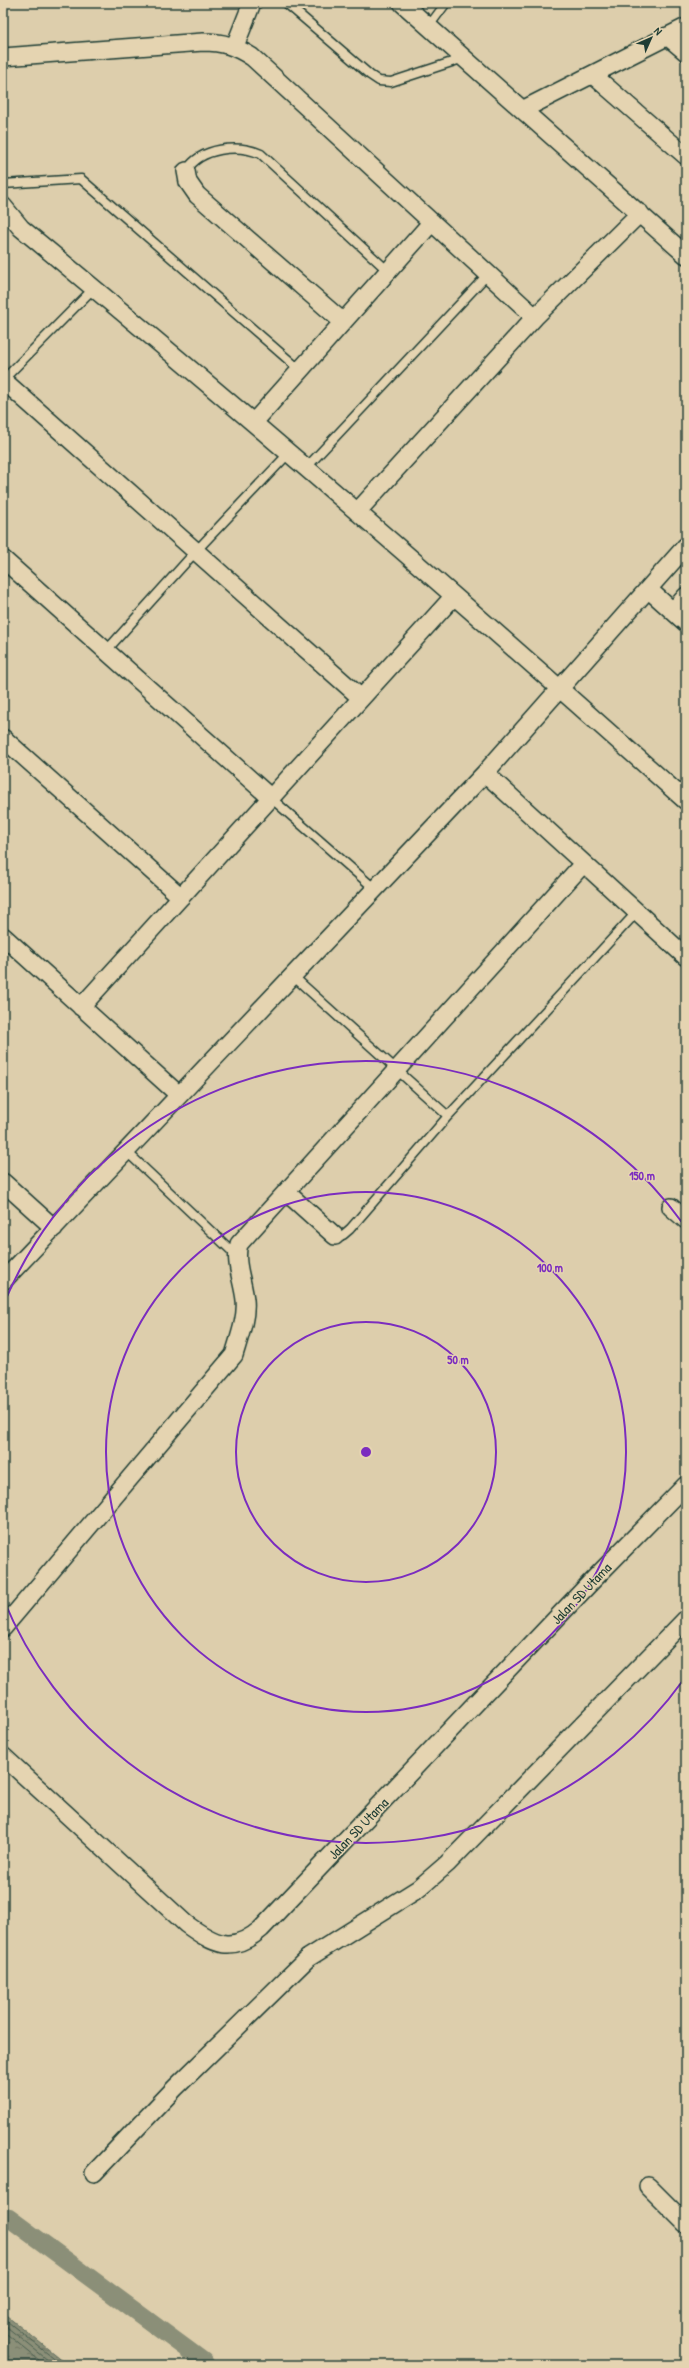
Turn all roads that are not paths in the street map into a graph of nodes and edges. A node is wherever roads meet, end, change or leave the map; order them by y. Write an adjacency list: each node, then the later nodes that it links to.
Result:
1 (252, 3): 8 (street)
2 (286, 3): 11 (lane)
3 (402, 3): 5 (street)
4 (446, 3): 5 (lane)
5 (428, 26): 11 (street)
6 (686, 27): 7 (street)
7 (667, 36): 9 (street); 12 (street)
8 (235, 46): 10 (street); 19 (street)
9 (686, 52)
10 (3, 57)
11 (464, 58): 13 (street)
12 (593, 75): 13 (street); 14 (street)
13 (524, 109): 18 (street)
14 (686, 156)
15 (186, 171): 21 (lane); 25 (street)
16 (3, 184): 26 (lane)
17 (3, 206): 23 (street)
18 (640, 214): 20 (street); 24 (street)
19 (432, 222): 21 (street); 22 (street)
20 (686, 255)
21 (388, 270): 25 (street)
22 (488, 274): 24 (street); 30 (lane)
23 (94, 288): 27 (lane); 28 (street)
24 (535, 317): 31 (street)
25 (343, 322): 26 (street)
26 (300, 370): 28 (street)
27 (3, 380): 33 (street)
28 (254, 422): 29 (street)
29 (289, 453): 30 (street); 33 (lane)
30 (306, 468): 31 (street)
31 (357, 512): 36 (street)
32 (686, 546): 35 (street)
33 (197, 550): 40 (lane); 42 (street)
34 (3, 559): 40 (street)
35 (648, 589): 38 (street); 41 (street)
36 (454, 596): 41 (street); 42 (street)
37 (686, 596): 38 (street)
38 (673, 611): 39 (street)
39 (686, 623)
40 (106, 651): 45 (street)
41 (561, 689): 44 (street); 46 (street)
42 (361, 698): 45 (street)
43 (3, 738): 49 (street)
44 (485, 773): 47 (street); 48 (street)
45 (271, 798): 48 (lane); 49 (street)
46 (686, 801)
47 (583, 864): 50 (street); 55 (street)
48 (375, 889): 53 (street)
49 (181, 897): 54 (street)
50 (636, 913): 52 (street); 57 (lane)
51 (3, 936): 54 (street)
52 (686, 957)
53 (293, 976): 55 (lane); 56 (street)
54 (81, 1007): 56 (street)
55 (397, 1069): 57 (lane); 60 (street)
56 (179, 1095): 58 (street)
57 (448, 1116): 64 (lane)
58 (126, 1151): 63 (street); 65 (lane)
59 (3, 1182): 63 (street)
60 (286, 1192): 64 (street); 65 (street)
61 (671, 1207): 62 (street)
62 (686, 1220)
63 (54, 1228): 66 (street)
64 (334, 1236)
65 (236, 1255): 69 (street)
66 (3, 1281)
67 (686, 1485): 70 (street, Jalan SD Utama)
68 (686, 1619): 71 (street)
69 (3, 1628)
70 (3, 1756)
71 (94, 2173)
72 (648, 2186): 73 (street)
73 (686, 2224)

